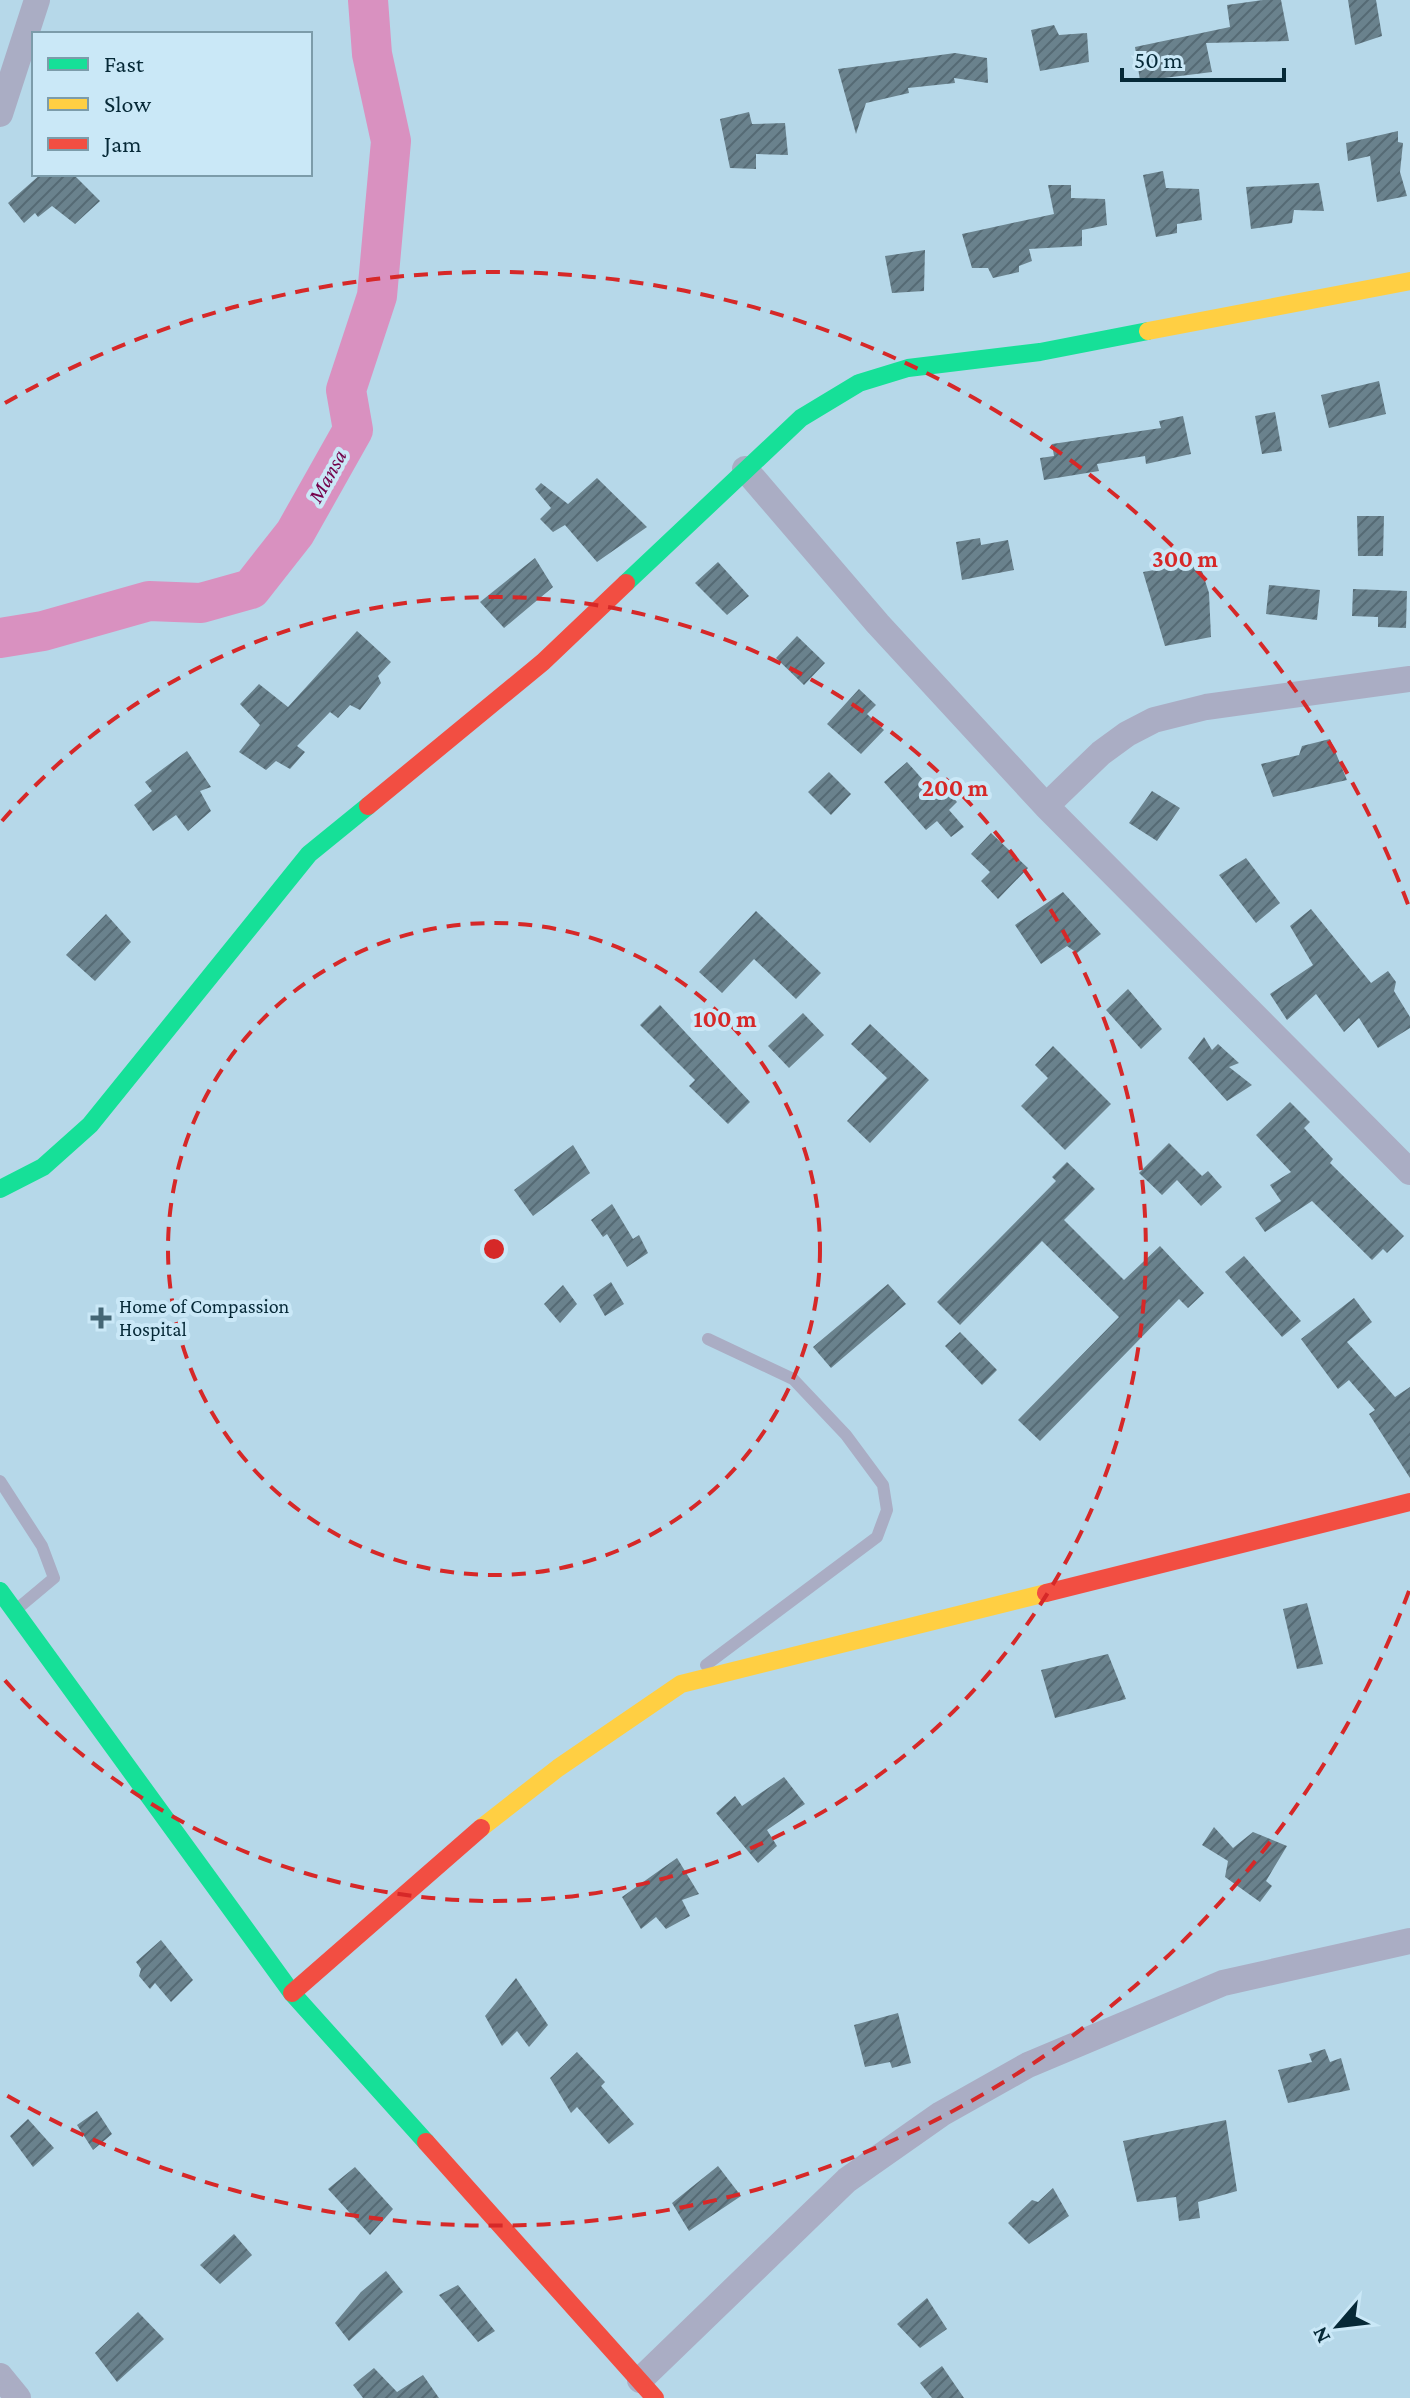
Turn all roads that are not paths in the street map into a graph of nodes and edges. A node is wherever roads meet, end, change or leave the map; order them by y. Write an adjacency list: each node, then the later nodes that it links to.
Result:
1 (37, 0): 2 (street)
2 (0, 114)
3 (1410, 281): 4 (street)
4 (745, 469): 6 (street); 8 (street)
5 (1410, 679): 6 (street)
6 (1046, 806): 7 (street)
7 (1410, 1172)
8 (0, 1189)
9 (708, 1339): 14 (lane)
10 (0, 1481): 13 (lane)
11 (1410, 1502): 14 (street)
12 (0, 1591): 13 (street)
13 (15, 1611): 16 (street)
14 (681, 1684): 16 (street)
15 (1410, 1941): 18 (street)
16 (292, 1993): 18 (street)
17 (0, 2376): 19 (street)
18 (648, 2389)
19 (18, 2398)

